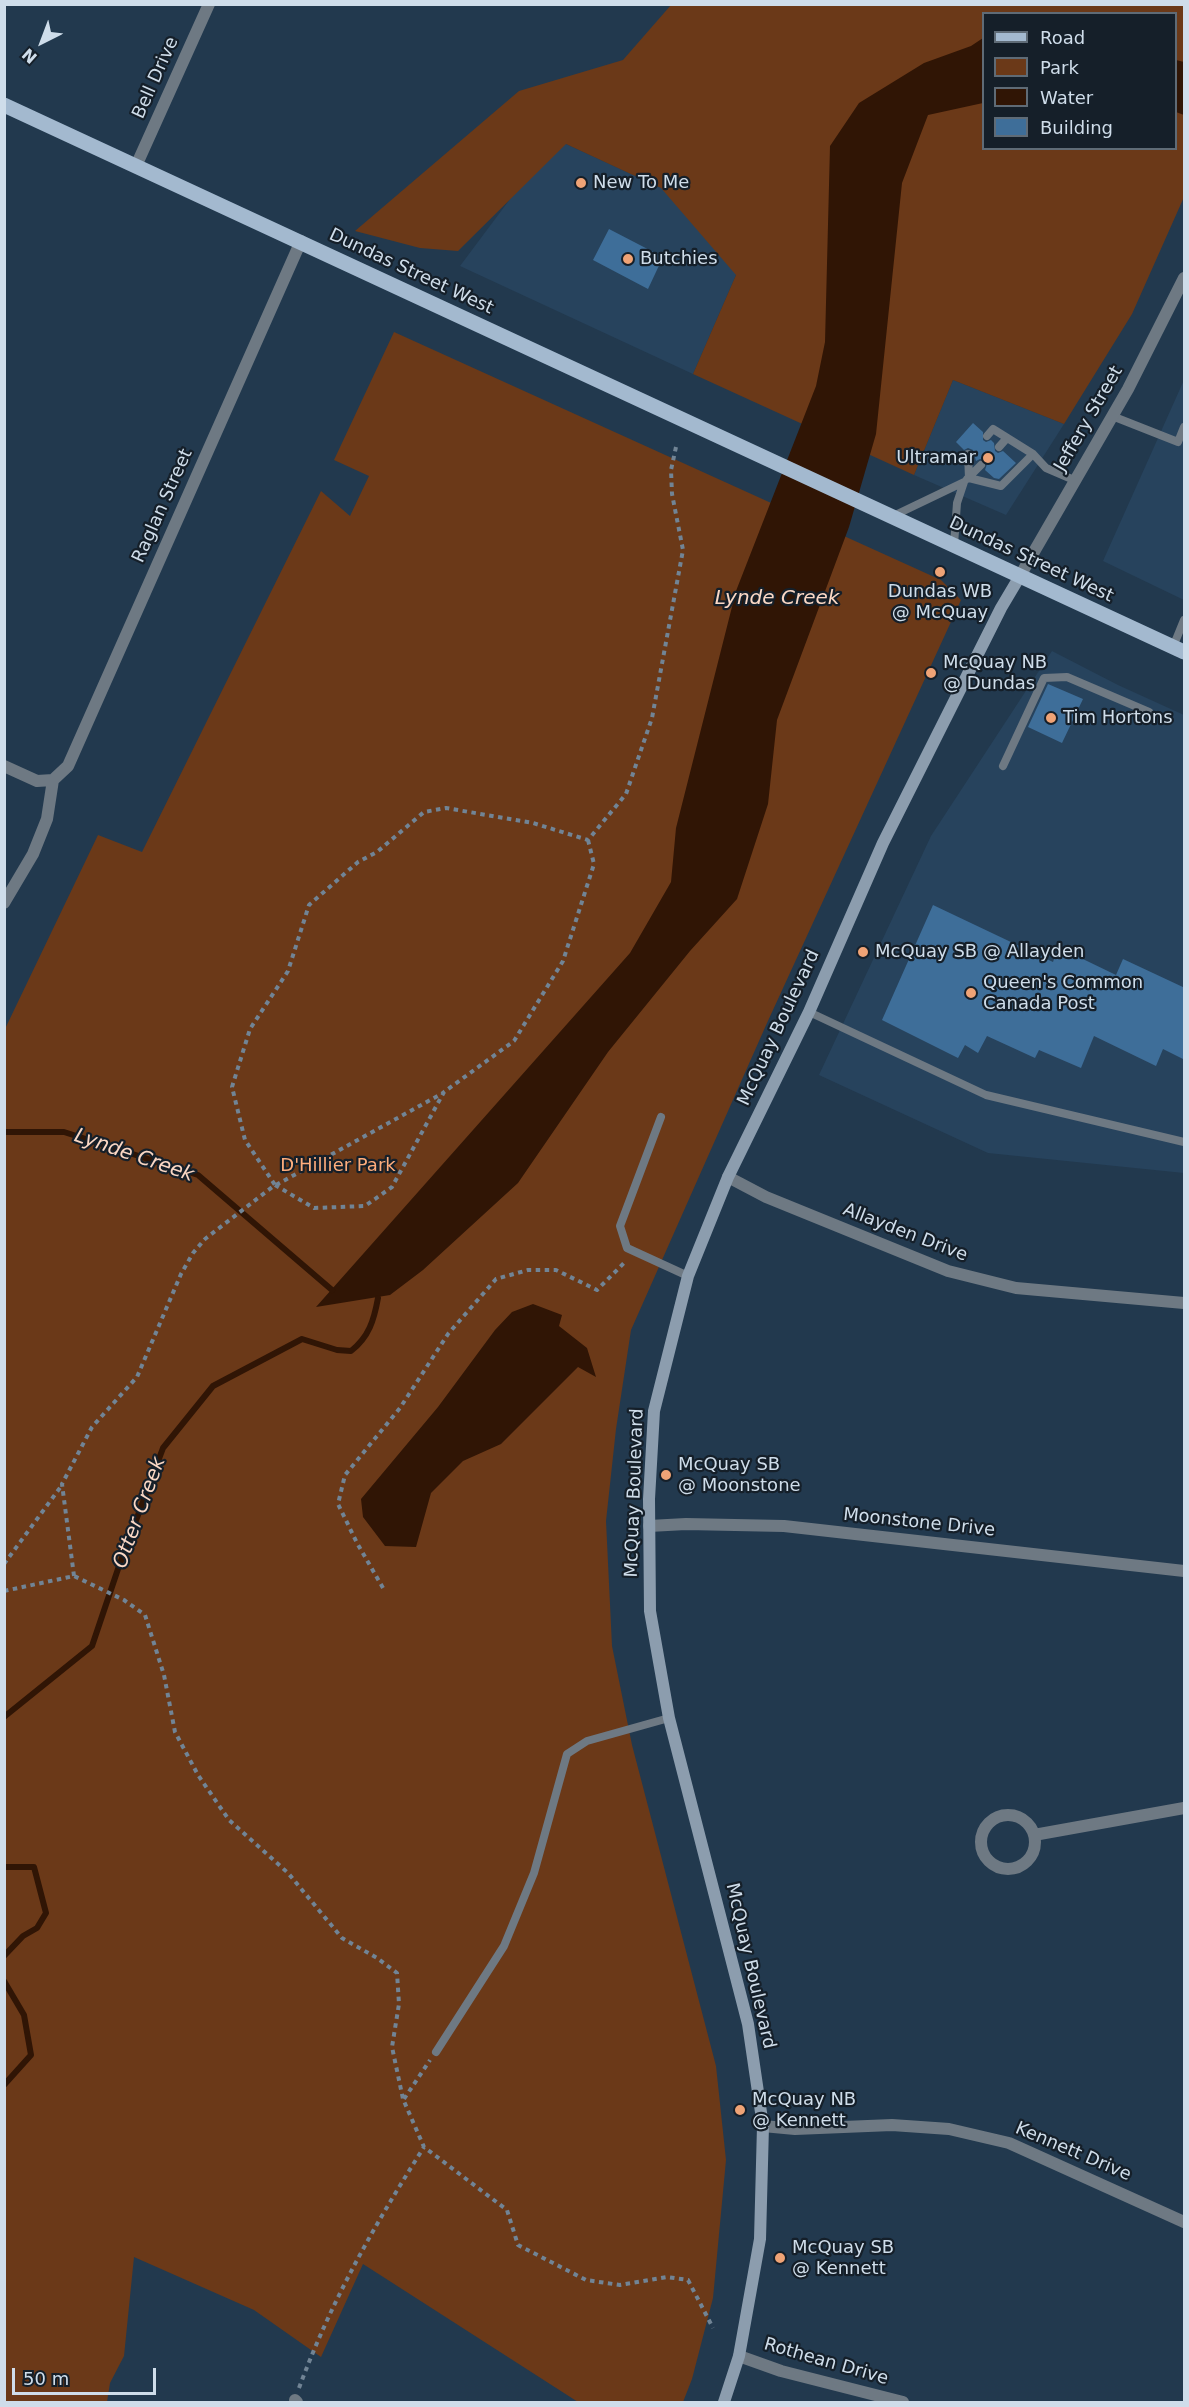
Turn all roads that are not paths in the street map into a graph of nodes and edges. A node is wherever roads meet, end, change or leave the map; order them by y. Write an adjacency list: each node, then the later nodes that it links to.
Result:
1 (209, 4): 3 (street, Bell Drive)
2 (4, 105): 3 (main road, Dundas Street West)
3 (136, 166): 4 (main road, Dundas Street West)
4 (301, 241): 17 (main road, Dundas Street West); 25 (street, Raglan Street)
5 (1185, 278): 6 (street, Jeffery Street)
6 (1112, 416): 10 (lane); 16 (street, Jeffery Street)
7 (1185, 427): 10 (lane)
8 (987, 436): 9 (lane)
9 (1007, 438): 11 (lane); 13 (lane)
10 (1181, 444)
11 (999, 447)
12 (968, 454): 15 (lane)
13 (1033, 454): 15 (lane); 16 (lane)
14 (981, 465): 15 (lane)
15 (967, 480): 17 (lane); 18 (lane)
16 (1074, 480): 19 (street, Jeffery Street)
17 (891, 517): 18 (main road, Dundas Street West)
18 (954, 545): 19 (main road, Dundas Street West)
19 (1020, 576): 21 (main road, Dundas Street West); 27 (street, McQuay Boulevard)
20 (1185, 621): 21 (lane)
21 (1179, 650)
22 (1149, 712): 24 (lane)
23 (4, 766): 25 (street)
24 (1003, 766)
25 (53, 780): 26 (street)
26 (4, 903)
27 (809, 1012): 29 (lane); 30 (street, McQuay Boulevard)
28 (662, 1117): 31 (lane)
29 (1185, 1142)
30 (728, 1177): 31 (street, McQuay Boulevard); 32 (street, Allayden Drive)
31 (688, 1276): 33 (street, McQuay Boulevard)
32 (1185, 1303)
33 (649, 1526): 34 (street, Moonstone Drive); 35 (street, McQuay Boulevard)
34 (1185, 1571)
35 (669, 1718): 38 (lane); 39 (street, McQuay Boulevard)
36 (1185, 1808): 37 (street)
37 (1034, 1835): 37 (street)
38 (436, 2052)
39 (763, 2126): 40 (street, Kennett Drive); 41 (street, McQuay Boulevard)
40 (1184, 2220)
41 (739, 2356): 42 (street, McQuay Boulevard); 43 (street, Rothean Drive)
42 (724, 2403)
43 (903, 2403)

